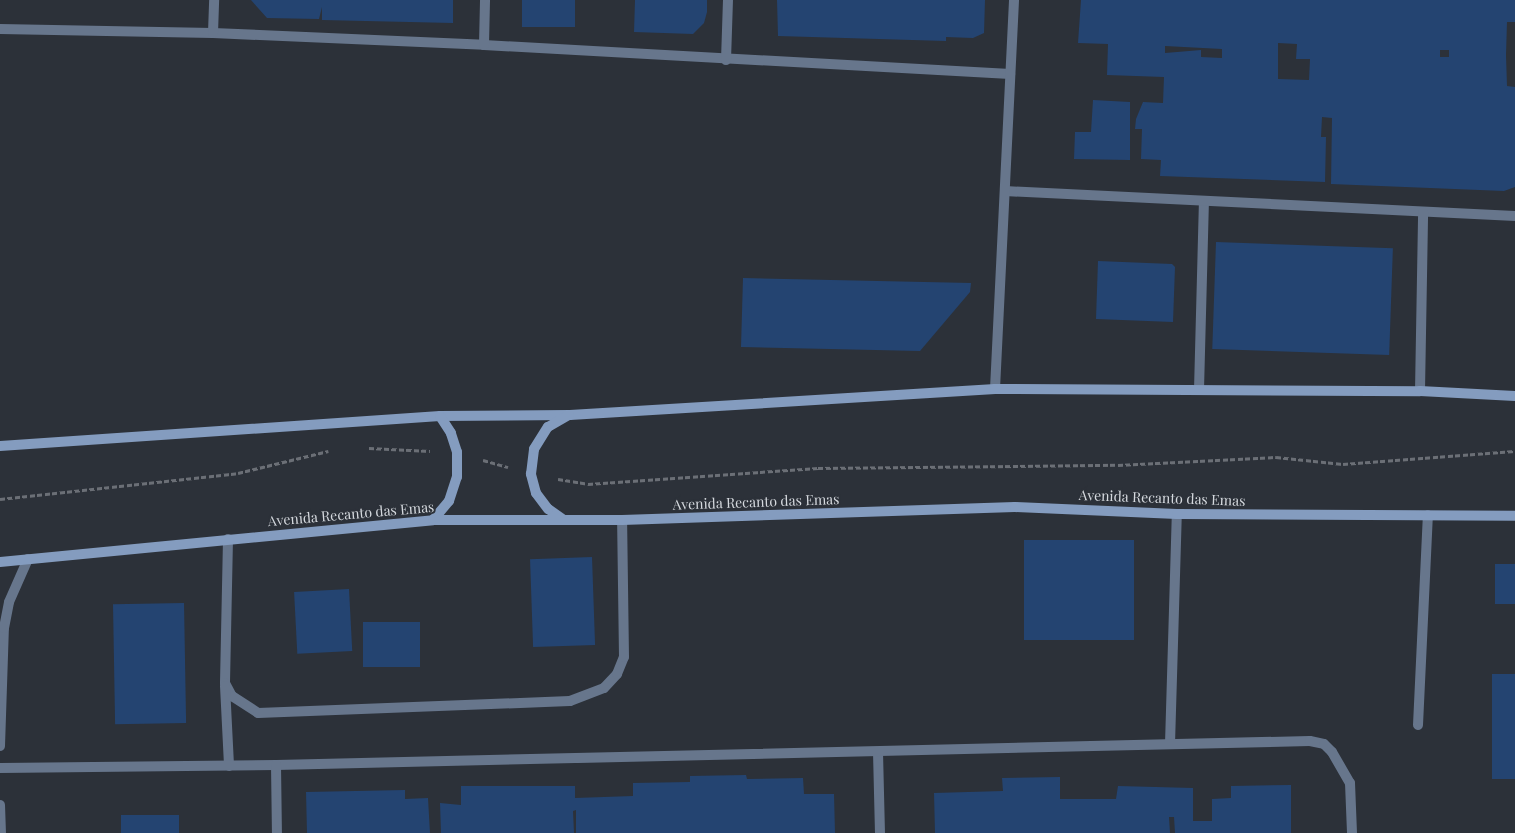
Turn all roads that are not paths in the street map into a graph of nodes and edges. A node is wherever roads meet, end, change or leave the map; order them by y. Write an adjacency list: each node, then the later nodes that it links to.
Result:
1 (214, 0): 6 (street)
2 (485, 0): 7 (street)
3 (728, 0): 8 (street)
4 (1014, 0): 9 (street)
5 (0, 29): 6 (street)
6 (213, 33): 7 (street)
7 (484, 45): 8 (street)
8 (726, 60): 9 (street)
9 (1010, 74): 10 (street)
10 (1005, 191): 11 (street); 14 (street)
11 (1204, 201): 12 (street); 15 (street)
12 (1423, 212): 13 (street); 16 (street)
13 (1515, 216)
14 (995, 389): 15 (main road); 18 (main road)
15 (1200, 390): 16 (main road)
16 (1420, 391): 17 (main road)
17 (1515, 396)
18 (570, 415): 19 (main road); 25 (main road)
19 (440, 416): 20 (main road); 24 (main road)
20 (0, 446)
21 (1177, 514): 22 (main road, Avenida Recanto das Emas); 26 (main road, Avenida Recanto das Emas); 34 (street)
22 (1428, 516): 23 (main road, Avenida Recanto das Emas); 33 (street)
23 (1515, 516)
24 (432, 520): 25 (main road, Avenida Recanto das Emas); 27 (main road, Avenida Recanto das Emas)
25 (564, 520): 26 (main road, Avenida Recanto das Emas)
26 (622, 520): 32 (street)
27 (228, 539): 28 (main road, Avenida Recanto das Emas); 32 (street)
28 (28, 558): 29 (main road, Avenida Recanto das Emas); 31 (street)
29 (0, 562)
30 (0, 618): 31 (street)
31 (4, 628): 35 (street)
32 (225, 683): 38 (street)
33 (1418, 725)
34 (1170, 744): 36 (street); 44 (street)
35 (0, 746)
36 (878, 752): 37 (street); 43 (street)
37 (276, 765): 38 (street); 42 (street)
38 (229, 766): 39 (street)
39 (0, 768)
40 (0, 805): 41 (street)
41 (0, 833)
42 (277, 833)
43 (880, 833)
44 (1352, 833)

